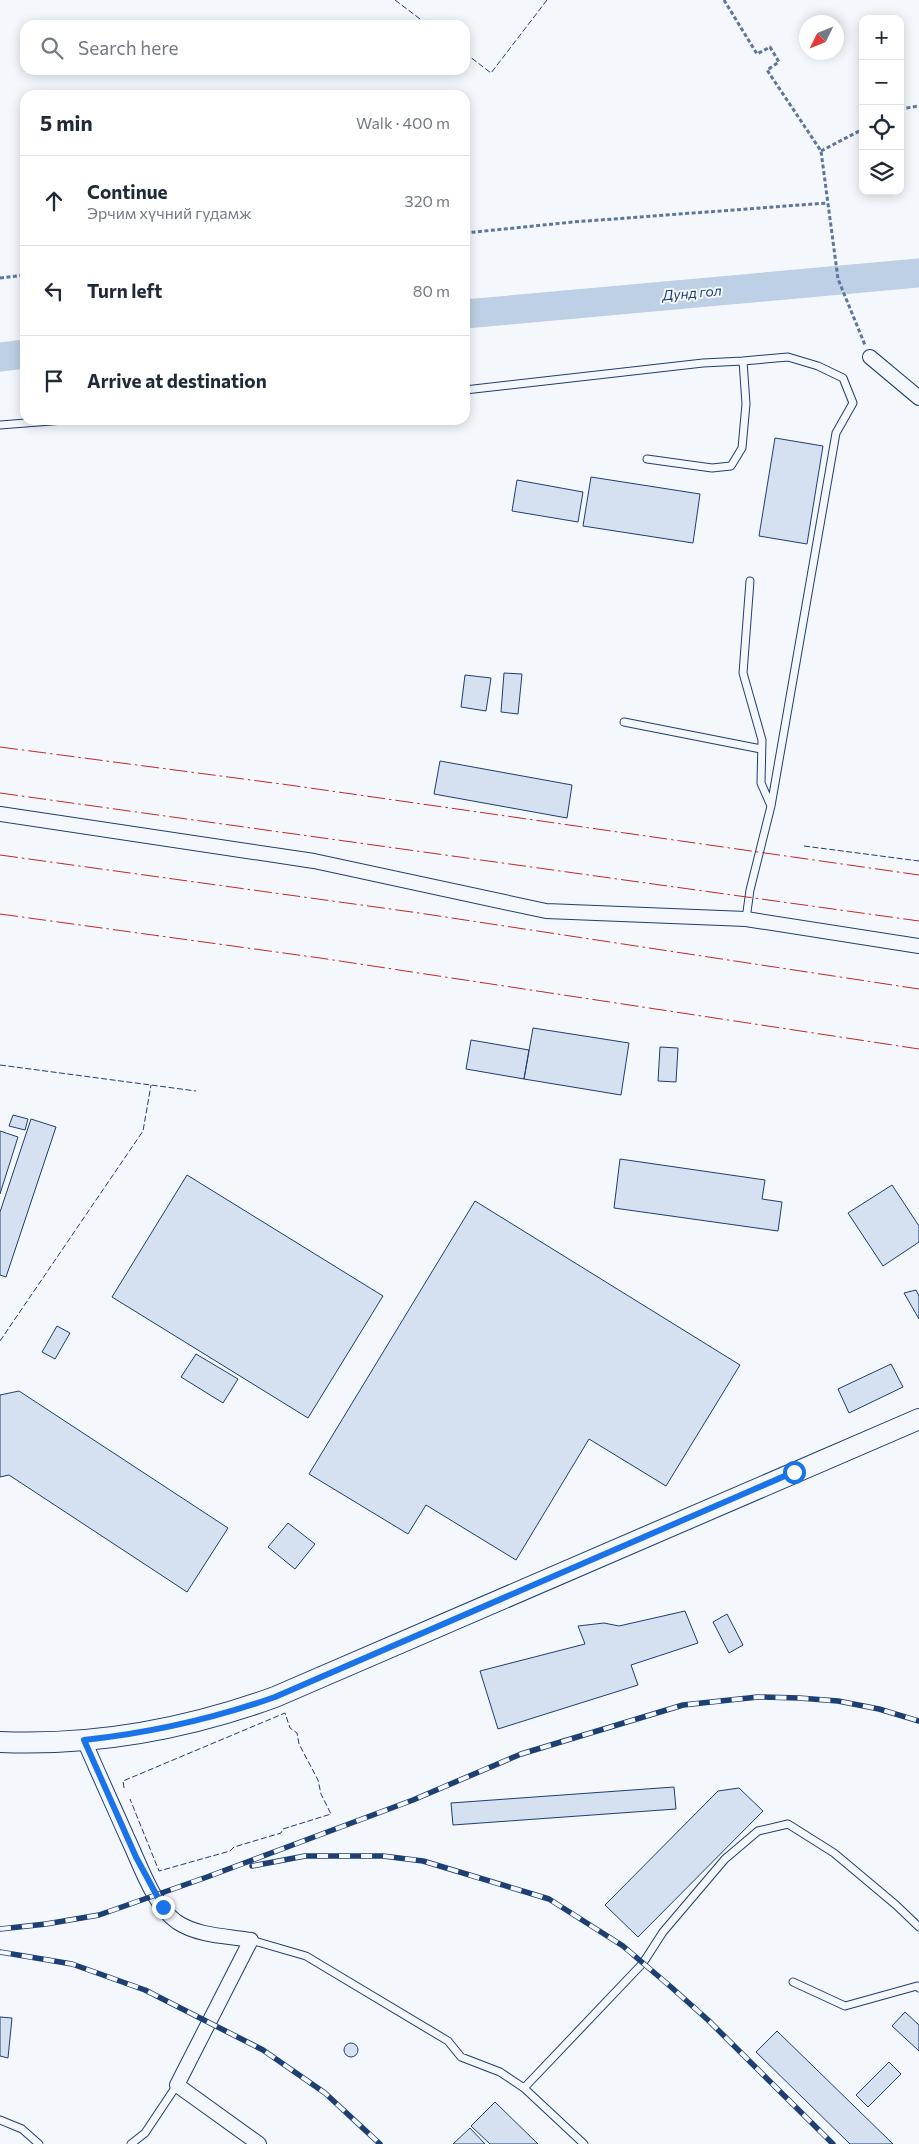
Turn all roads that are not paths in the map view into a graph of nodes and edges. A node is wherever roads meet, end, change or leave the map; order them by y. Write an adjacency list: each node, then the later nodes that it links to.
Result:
1 (870, 357): 4 (street)
2 (743, 361): 3 (lane); 7 (lane); 11 (lane)
3 (470, 389)
4 (919, 398)
5 (20, 423): 6 (lane)
6 (0, 425)
7 (647, 459)
8 (750, 581): 10 (lane)
9 (624, 722): 10 (lane)
10 (761, 749): 11 (lane)
11 (771, 806): 13 (lane)
12 (0, 814): 13 (street)
13 (746, 919): 14 (street)
14 (919, 946)
15 (919, 1419): 16 (main road)
16 (84, 1740): 17 (main road); 19 (street)
17 (0, 1742)
18 (919, 1927): 23 (lane)
19 (250, 1940): 22 (street); 23 (lane)
20 (793, 1982): 21 (lane)
21 (919, 1988)
22 (177, 2085): 26 (lane); 27 (street)
23 (524, 2088): 28 (lane)
24 (0, 2120): 25 (lane)
25 (39, 2144)
26 (130, 2144)
27 (259, 2144)
28 (584, 2144)

